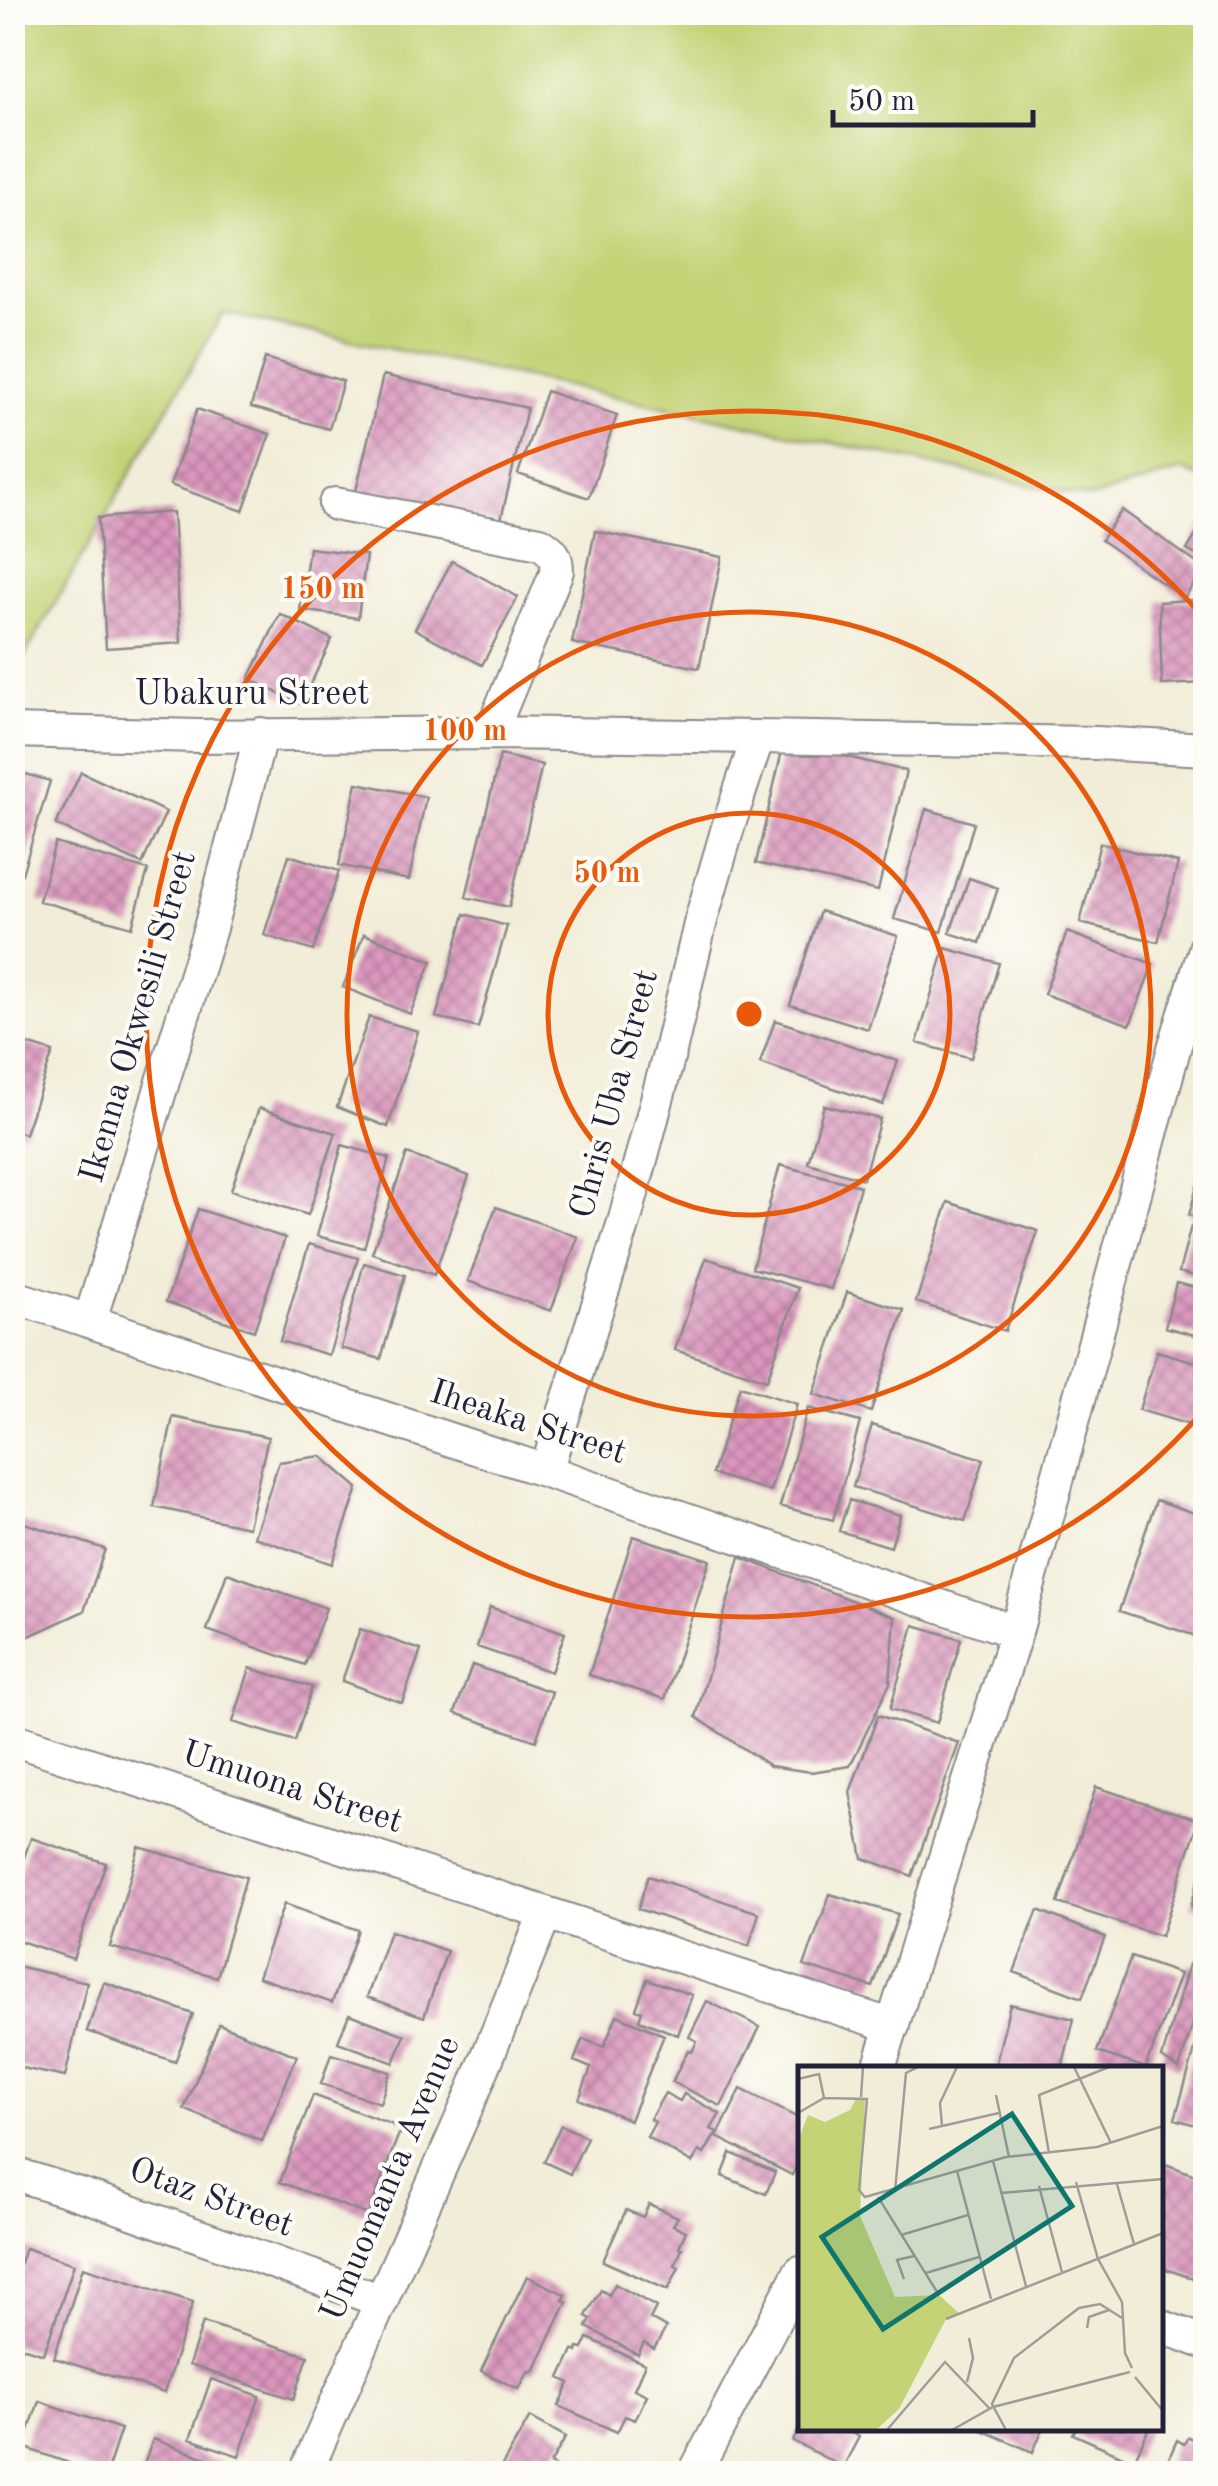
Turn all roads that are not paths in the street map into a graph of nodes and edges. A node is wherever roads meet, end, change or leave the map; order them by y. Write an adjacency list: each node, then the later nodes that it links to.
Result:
1 (335, 504): 3 (street)
2 (12, 731): 4 (street, Ubakuru Street)
3 (491, 733): 4 (street, Ubakuru Street); 5 (street, Ubakuru Street)
4 (260, 734): 9 (street, Ikenna Okwesili Street)
5 (758, 737): 6 (street, Ubakuru Street); 10 (street, Chris Uba Street)
6 (1206, 749)
7 (1206, 946): 11 (street)
8 (12, 1296): 9 (street, Iheaka Street)
9 (90, 1320): 10 (street, Iheaka Street)
10 (546, 1470): 11 (street, Iheaka Street)
11 (1016, 1632): 14 (street)
12 (12, 1739): 13 (street, Umuona Street)
13 (545, 1914): 14 (street, Umuona Street); 18 (street, Umuomanta Avenue)
14 (893, 2026): 15 (street)
15 (880, 2066)
16 (12, 2172): 18 (street, Otaz Street)
17 (798, 2276): 22 (street)
18 (382, 2301): 21 (street, Umuomanta Avenue)
19 (1163, 2327): 20 (street)
20 (1206, 2344)
21 (305, 2474)
22 (694, 2474)

